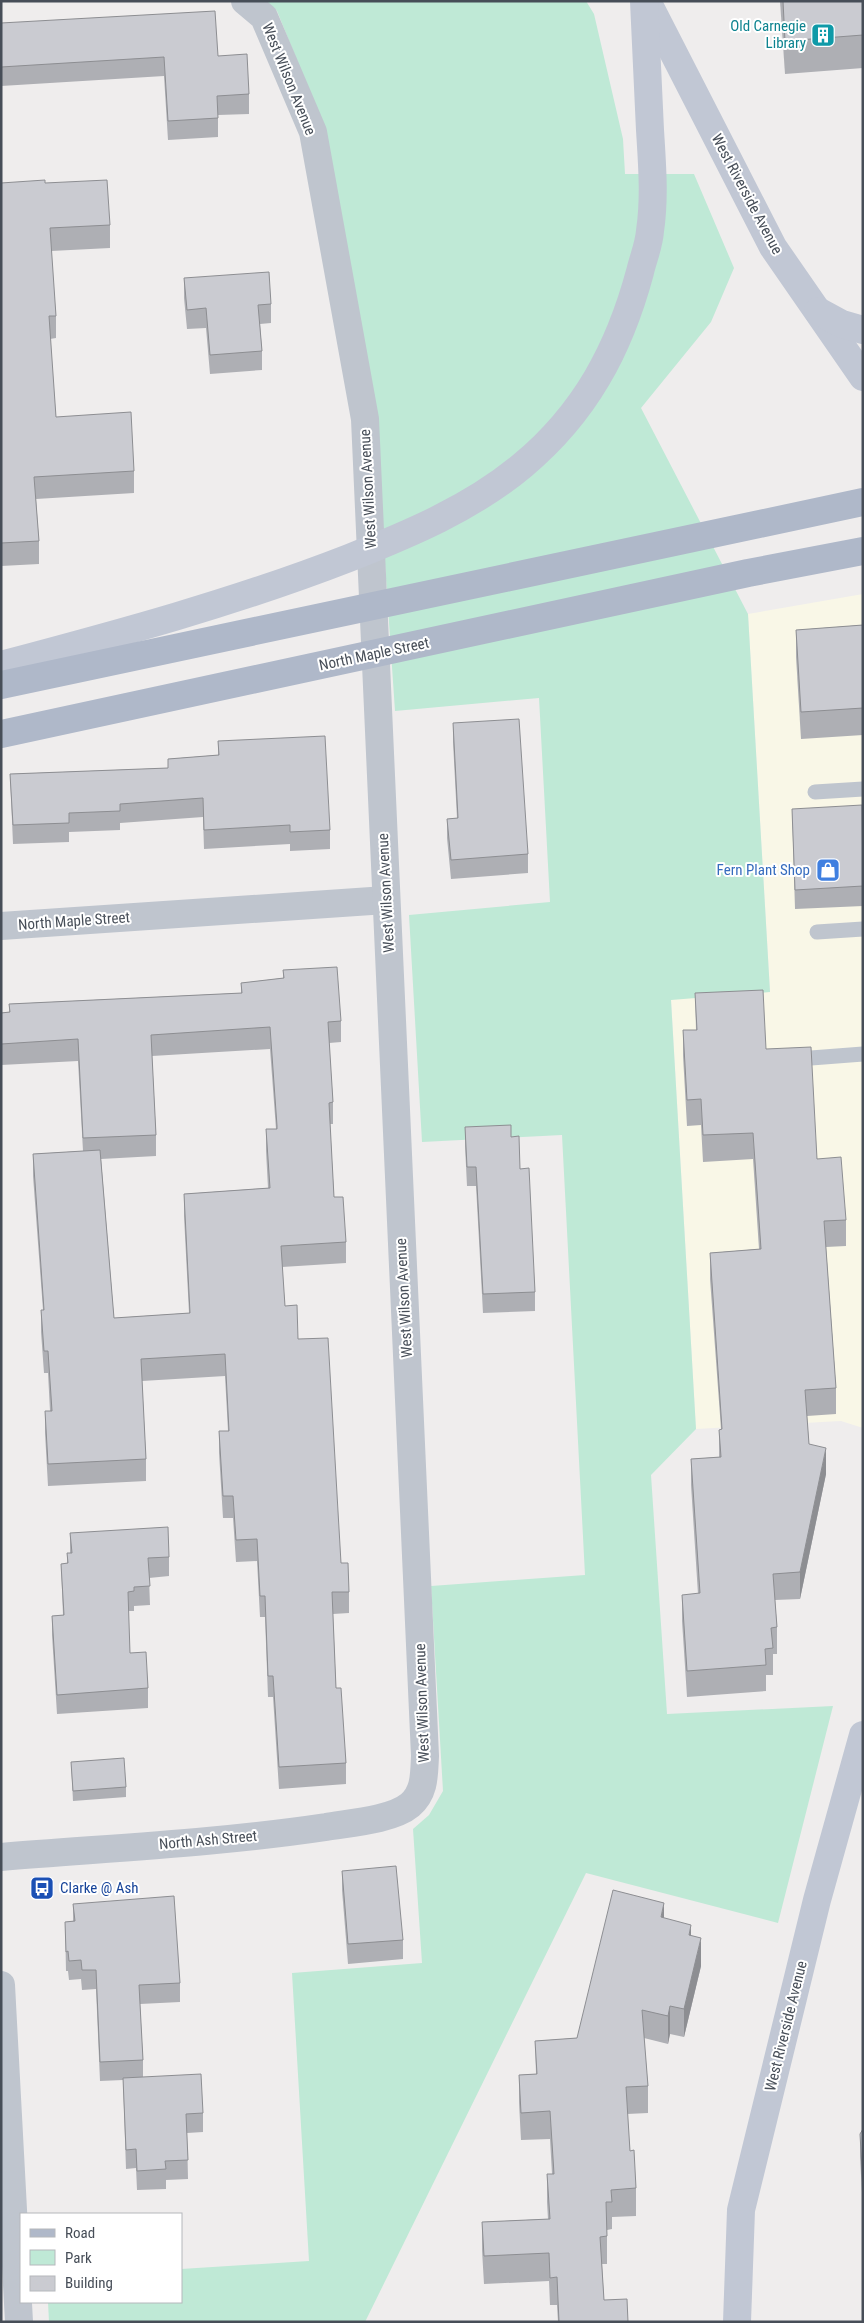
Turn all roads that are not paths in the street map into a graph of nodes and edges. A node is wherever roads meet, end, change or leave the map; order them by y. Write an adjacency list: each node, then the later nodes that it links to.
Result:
1 (245, 1): 13 (street, West Wilson Avenue)
2 (646, 1): 3 (main road, West Riverside Avenue); 8 (main road)
3 (815, 309): 4 (main road); 5 (main road, West Riverside Avenue)
4 (863, 330)
5 (863, 377)
6 (863, 502): 9 (main road)
7 (863, 551): 10 (main road, North Maple Street)
8 (1, 665)
9 (1, 685)
10 (1, 734)
11 (863, 789): 12 (lane)
12 (815, 792)
13 (386, 900): 14 (street, North Maple Street); 20 (street, West Wilson Avenue)
14 (1, 926)
15 (863, 929): 16 (lane)
16 (817, 932)
17 (863, 1054): 18 (lane)
18 (798, 1059)
19 (863, 1735): 24 (main road, West Riverside Avenue)
20 (410, 1804): 21 (street, North Ash Street)
21 (1, 1858)
22 (1, 1985): 23 (street)
23 (19, 2322)
24 (737, 2322)

